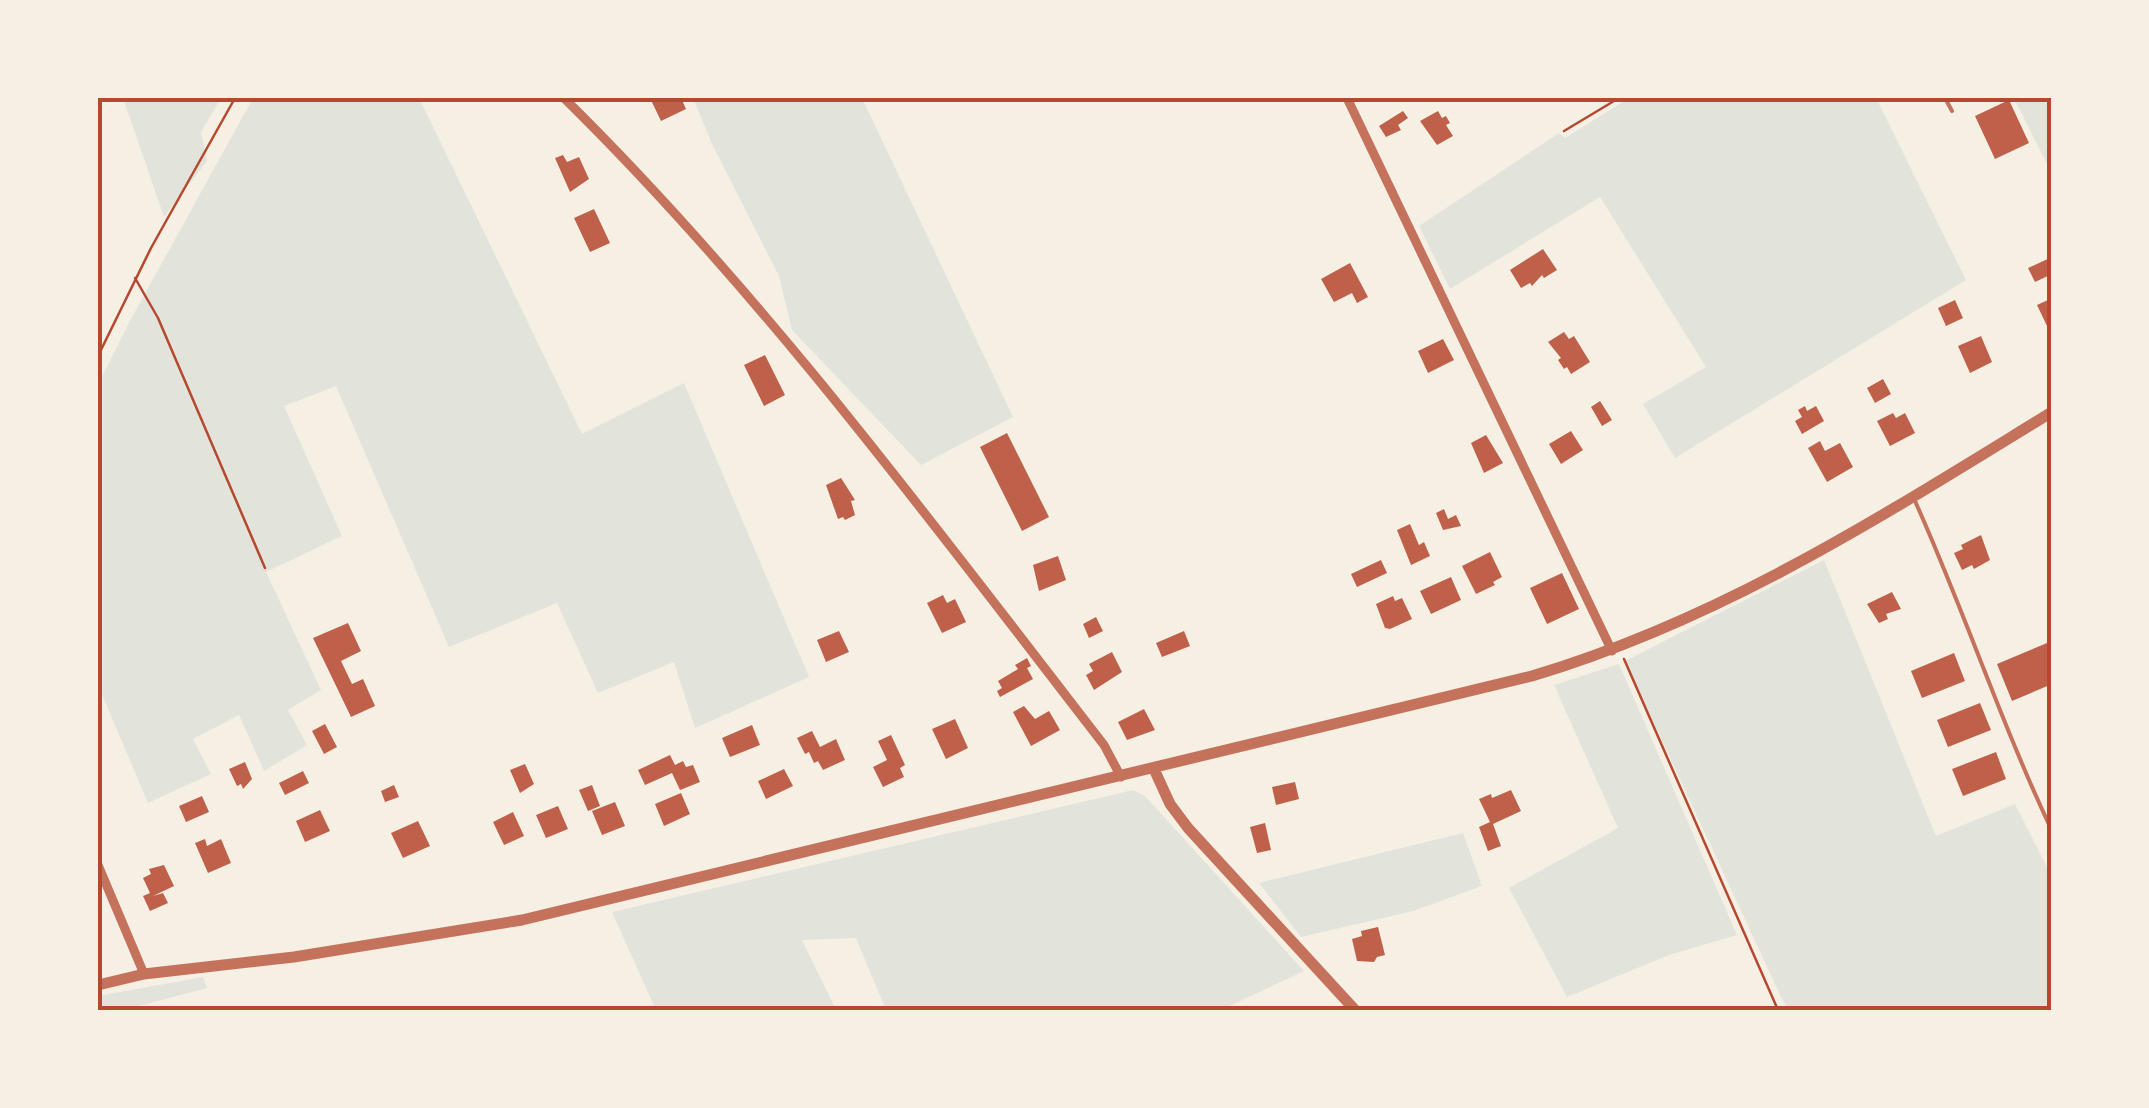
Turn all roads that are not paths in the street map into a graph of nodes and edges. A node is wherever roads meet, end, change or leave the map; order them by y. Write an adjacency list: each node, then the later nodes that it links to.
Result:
1 (564, 98): 9 (street)
2 (1347, 98): 7 (street)
3 (1945, 98): 4 (lane)
4 (1952, 111)
5 (2052, 412): 6 (street)
6 (1913, 497): 7 (street); 10 (lane)
7 (1616, 649): 8 (street)
8 (1154, 769): 9 (street); 14 (street)
9 (1121, 777): 12 (street)
10 (2052, 831)
11 (98, 866): 12 (street)
12 (144, 974): 13 (street)
13 (98, 985)
14 (1353, 1009)

